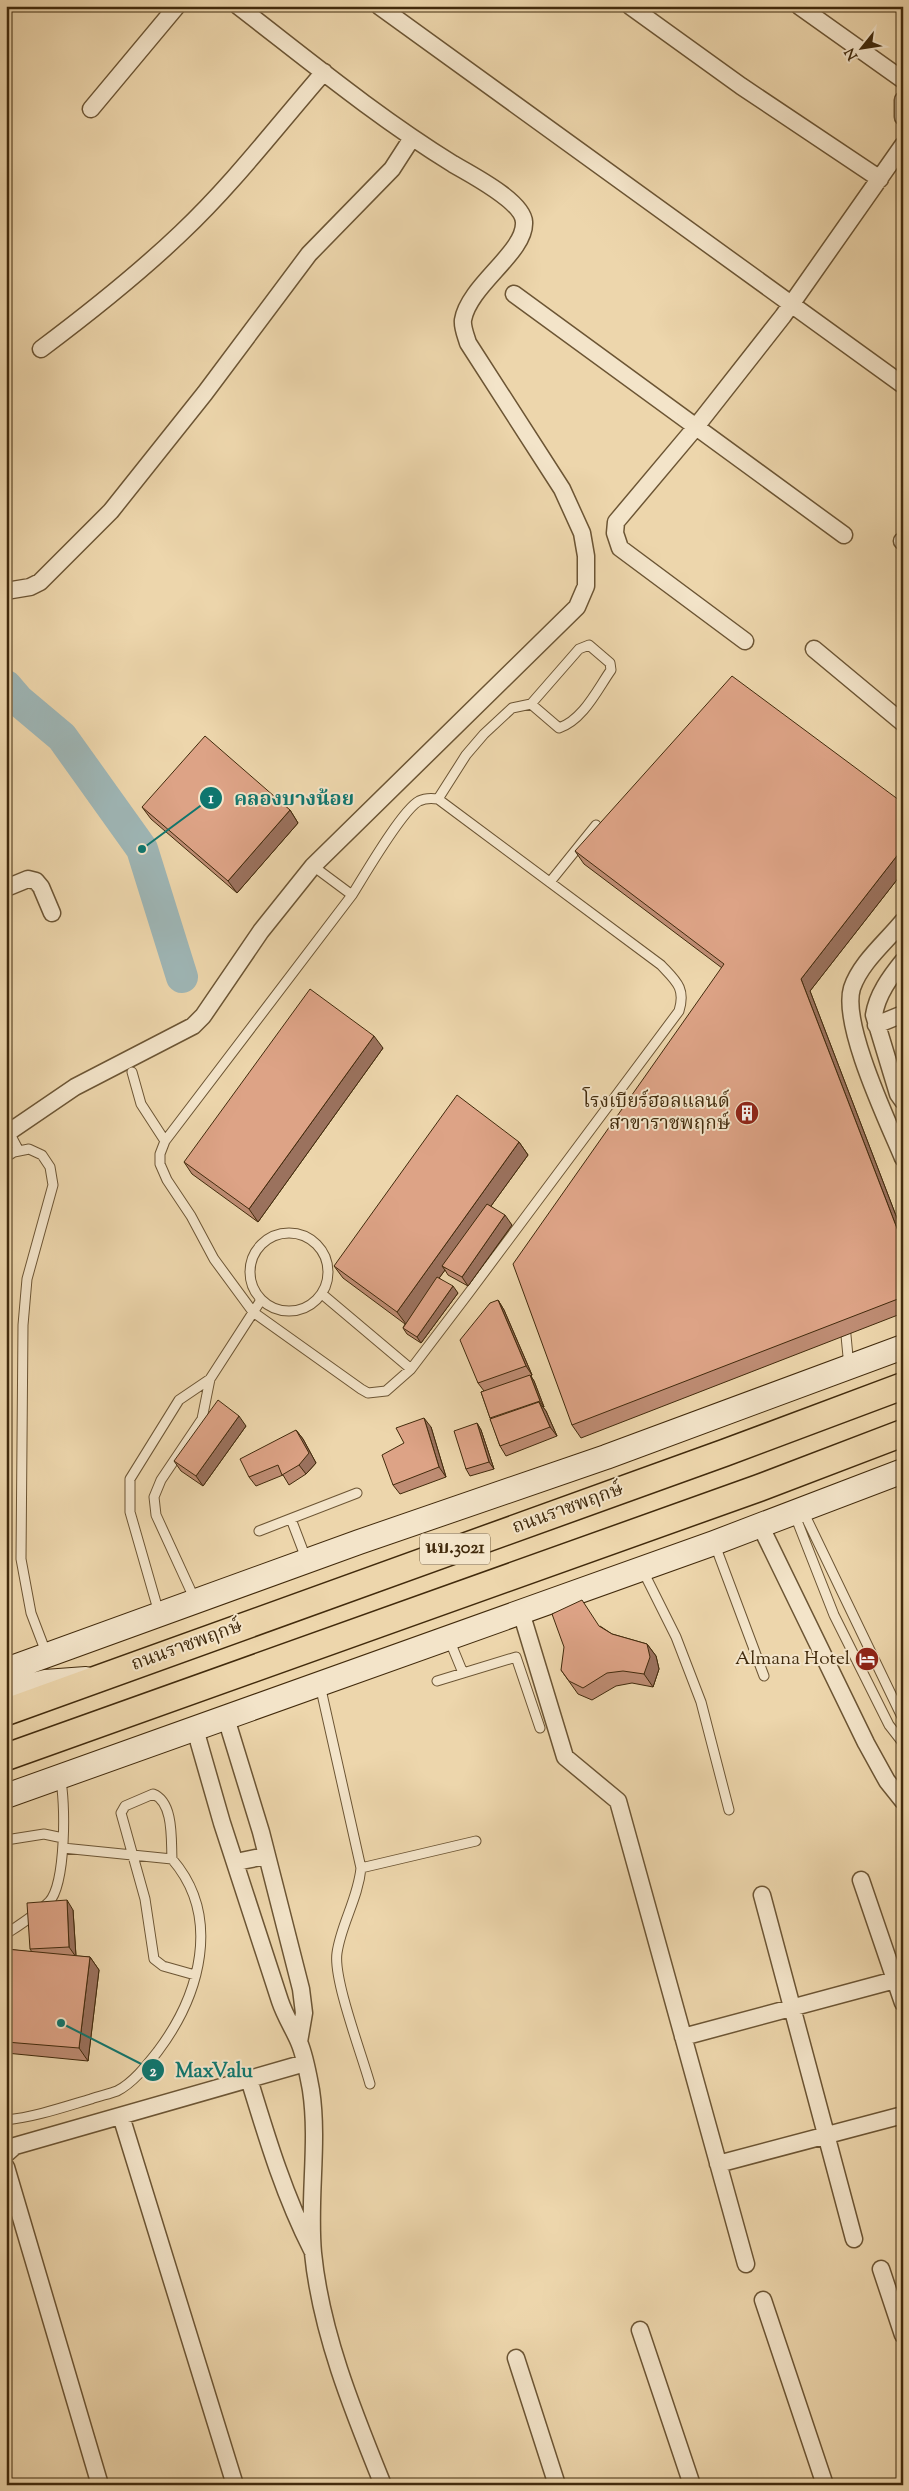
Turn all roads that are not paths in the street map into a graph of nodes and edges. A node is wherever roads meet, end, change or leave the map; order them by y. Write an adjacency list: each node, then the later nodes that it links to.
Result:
1 (178, 6): 9 (street)
2 (238, 6): 6 (street)
3 (378, 6): 15 (street)
4 (630, 6): 13 (street)
5 (799, 6): 7 (street)
6 (324, 72): 11 (street); 16 (street)
7 (903, 80)
8 (903, 100): 10 (street)
9 (91, 109)
10 (903, 117)
11 (412, 138): 20 (street); 27 (street)
12 (903, 145): 13 (street)
13 (880, 179): 15 (street)
14 (514, 294): 18 (street)
15 (791, 304): 17 (street); 18 (street)
16 (41, 350)
17 (903, 385)
18 (695, 428): 19 (street); 21 (street)
19 (844, 535)
20 (6, 591)
21 (745, 641)
22 (814, 649): 24 (street)
23 (531, 704): 23 (lane); 25 (lane)
24 (903, 723)
25 (438, 799): 28 (lane); 30 (lane)
26 (596, 825): 28 (lane)
27 (313, 866): 30 (lane); 40 (street)
28 (550, 882): 51 (lane)
29 (6, 888): 31 (street)
30 (352, 895): 41 (lane)
31 (52, 913)
32 (903, 921): 33 (street)
33 (885, 941): 34 (street); 44 (street)
34 (903, 955)
35 (903, 961): 37 (street)
36 (903, 1014): 37 (street)
37 (876, 1025): 39 (street)
38 (132, 1072): 41 (lane)
39 (903, 1101)
40 (8, 1133): 42 (lane)
41 (164, 1141): 47 (lane)
42 (19, 1151): 43 (lane); 70 (lane)
43 (6, 1157)
44 (903, 1158)
45 (322, 1294): 46 (lane); 46 (lane); 51 (lane)
46 (261, 1300): 47 (lane)
47 (253, 1312): 51 (lane); 52 (lane)
48 (844, 1312): 50 (lane)
49 (903, 1347): 50 (main road, ถนนราชพฤกษ์ / นบ.3021)
50 (849, 1367): 64 (main road, ถนนราชพฤกษ์ / นบ.3021)
51 (411, 1368)
52 (210, 1379): 66 (lane); 68 (lane)
53 (903, 1386): 76 (main road, ถนนราชพฤกษ์ / นบ.3021)
54 (903, 1433): 86 (main road, นบ.3021)
55 (903, 1471): 57 (main road)
56 (357, 1493): 58 (lane)
57 (798, 1511): 59 (main road); 62 (lane); 63 (lane)
58 (291, 1519): 60 (lane); 64 (lane)
59 (760, 1525): 61 (main road); 89 (street)
60 (259, 1531)
61 (714, 1543): 65 (main road); 75 (lane)
62 (818, 1546): 63 (lane); 71 (lane)
63 (807, 1551): 72 (lane)
64 (307, 1561): 66 (main road, ถนนราชพฤกษ์ / นบ.3021)
65 (642, 1569): 67 (main road); 90 (lane)
66 (196, 1602): 68 (main road, ถนนราชพฤกษ์ / นบ.3021)
67 (521, 1612): 69 (main road); 107 (street)
68 (160, 1615): 70 (main road, ถนนราชพฤกษ์ / นบ.3021)
69 (449, 1638): 74 (lane); 78 (main road)
70 (47, 1655): 73 (main road, ถนนราชพฤกษ์ / นบ.3021)
71 (873, 1662): 72 (lane); 82 (lane)
72 (860, 1667): 85 (lane)
73 (6, 1670)
74 (463, 1673): 77 (lane); 83 (lane)
75 (764, 1676)
76 (99, 1678): 79 (main road); 80 (main road, ถนนราชพฤกษ์ / นบ.3021)
77 (437, 1681)
78 (320, 1684): 81 (main road); 99 (lane)
79 (6, 1692)
80 (6, 1712)
81 (226, 1718): 84 (main road); 96 (street)
82 (903, 1719)
83 (540, 1728)
84 (198, 1735): 87 (main road); 98 (street)
85 (903, 1743)
86 (6, 1757)
87 (60, 1777): 88 (main road); 91 (lane)
88 (6, 1796)
89 (903, 1801)
90 (729, 1810)
91 (62, 1838): 92 (lane); 94 (lane)
92 (6, 1840)
93 (476, 1841): 99 (lane)
94 (63, 1848): 95 (lane); 102 (lane)
95 (133, 1854): 97 (lane); 97 (lane); 103 (lane)
96 (266, 1856): 98 (street); 108 (street)
97 (172, 1859): 103 (lane)
98 (236, 1862): 108 (street)
99 (361, 1868): 111 (lane)
100 (860, 1880): 104 (street)
101 (762, 1896): 106 (street)
102 (6, 1934)
103 (195, 1975): 114 (lane)
104 (895, 1980): 105 (street); 106 (street)
105 (903, 2003)
106 (792, 2008): 107 (street); 115 (street)
107 (683, 2037): 117 (street)
108 (299, 2042): 109 (street)
109 (304, 2062): 110 (street); 120 (street)
110 (249, 2079): 113 (street); 120 (street)
111 (370, 2084)
112 (903, 2115): 115 (street)
113 (121, 2116): 116 (street); 128 (street)
114 (6, 2120)
115 (826, 2136): 117 (street); 119 (street)
116 (6, 2154)
117 (718, 2164): 121 (street)
118 (6, 2167): 127 (street)
119 (854, 2239)
120 (313, 2252): 129 (street)
121 (746, 2264)
122 (881, 2269): 125 (street)
123 (763, 2300): 132 (street)
124 (640, 2330): 131 (street)
125 (903, 2334)
126 (516, 2358): 130 (street)
127 (100, 2485)
128 (235, 2485)
129 (383, 2485)
130 (557, 2485)
131 (692, 2485)
132 (825, 2485)

